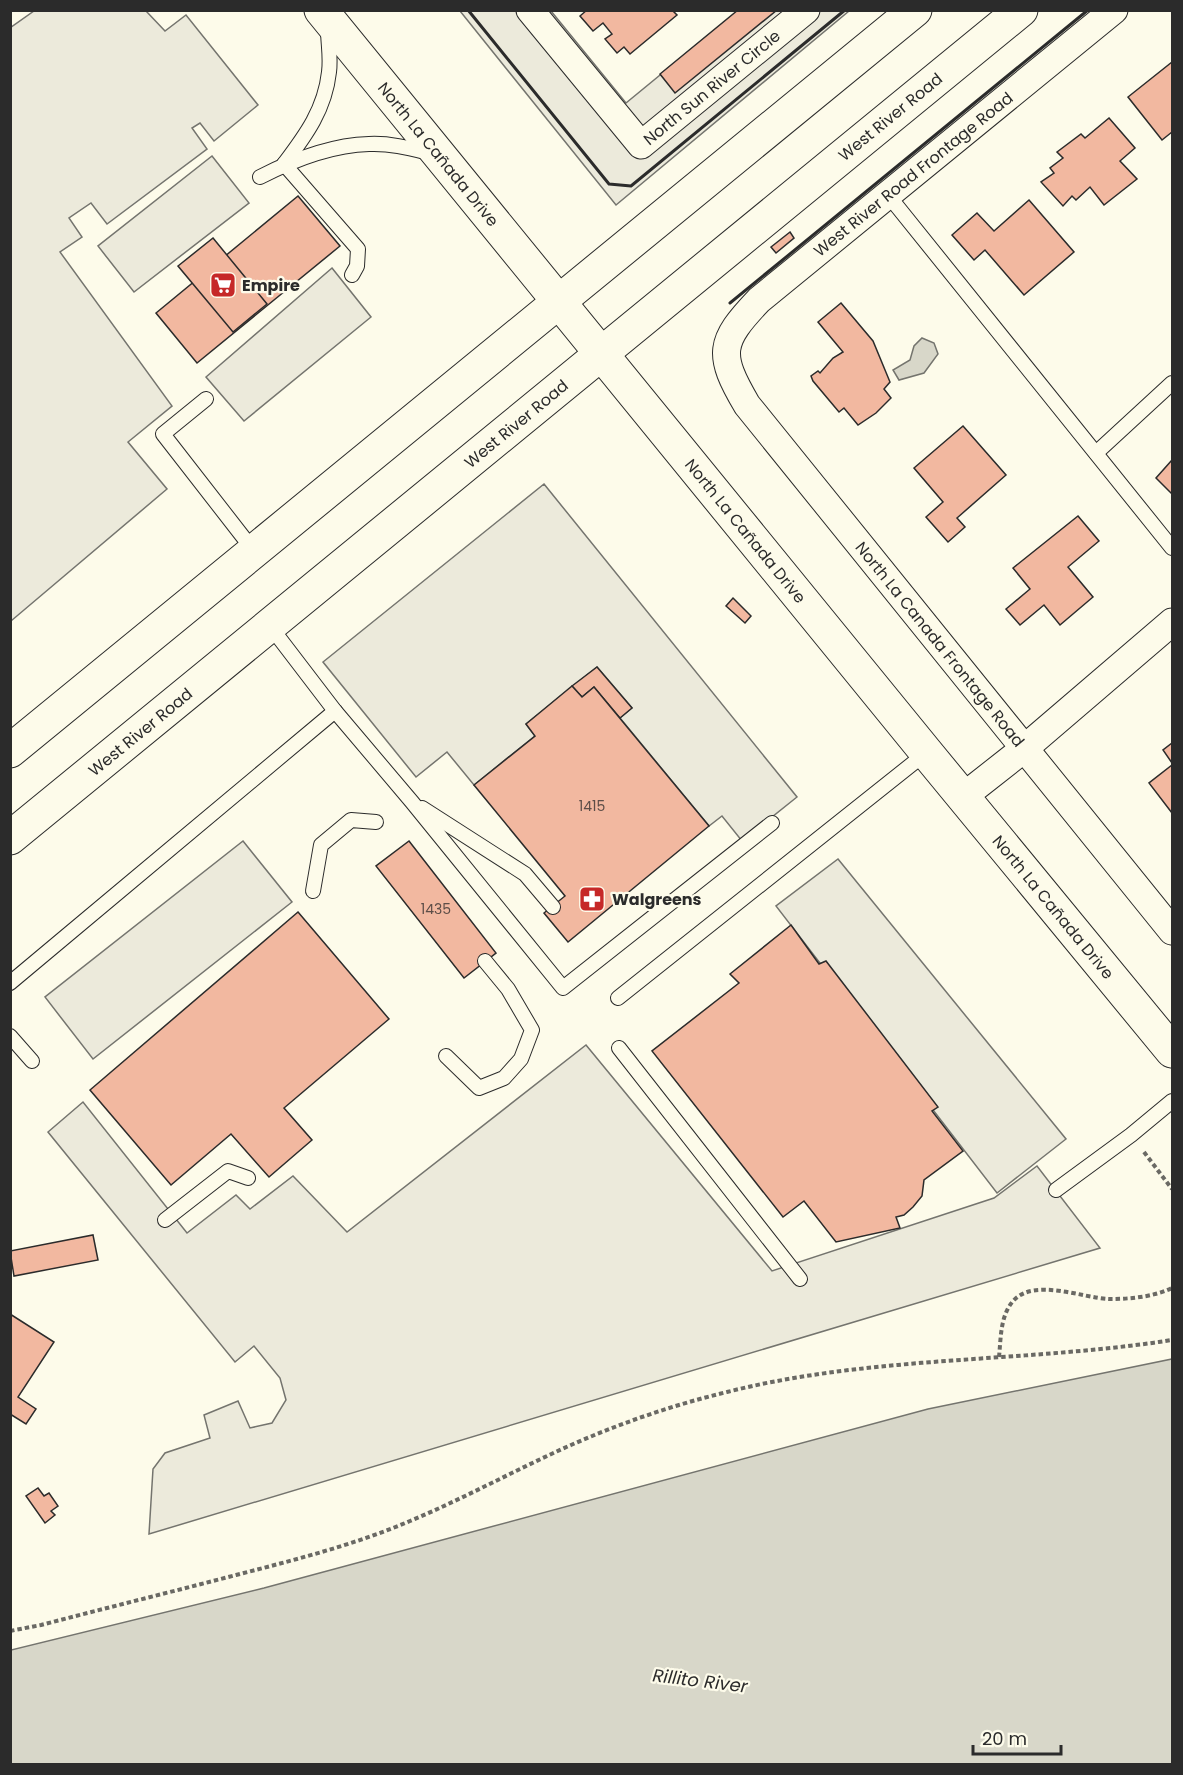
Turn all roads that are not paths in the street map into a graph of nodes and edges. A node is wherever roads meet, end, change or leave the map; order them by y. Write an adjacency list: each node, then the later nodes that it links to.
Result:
1 (530, 10): 2 (street, North Sun River Circle)
2 (806, 10)
3 (915, 10): 12 (main road)
4 (1021, 10): 14 (main road, West River Road)
5 (1114, 10): 10 (street, West River Road Frontage Road)
6 (324, 14): 7 (main road, North La Cañada Drive); 8 (lane)
7 (440, 155): 8 (lane); 12 (main road, North La Cañada Drive)
8 (284, 164): 9 (lane); 11 (lane)
9 (260, 177)
10 (888, 195): 13 (street, West River Road Frontage Road); 17 (lane)
11 (352, 274)
12 (560, 303): 14 (main road, North La Cañada Drive); 19 (main road)
13 (726, 349): 23 (street, North La Canada Frontage Road)
14 (600, 353): 21 (main road, West River Road); 25 (main road, North La Cañada Drive)
15 (1173, 383): 17 (lane)
16 (206, 399): 19 (lane)
17 (1096, 453): 18 (lane)
18 (1173, 548)
19 (255, 551): 24 (main road)
20 (1173, 622): 23 (street)
21 (270, 626): 22 (lane); 30 (main road, West River Road)
22 (335, 711): 27 (lane); 35 (lane)
23 (1025, 748): 26 (street); 33 (street, North La Canada Frontage Road)
24 (10, 751)
25 (926, 752): 26 (main road, North La Cañada Drive); 36 (lane)
26 (964, 796): 39 (main road, North La Cañada Drive)
27 (412, 802): 29 (lane); 32 (lane)
28 (376, 822): 31 (lane)
29 (772, 823)
30 (10, 838)
31 (313, 891)
32 (553, 907)
33 (1173, 931)
34 (485, 961): 40 (lane)
35 (10, 982)
36 (618, 998)
37 (10, 1036): 41 (lane)
38 (620, 1048): 46 (lane)
39 (1173, 1051)
40 (446, 1056)
41 (32, 1061)
42 (1173, 1101): 44 (lane)
43 (248, 1178): 45 (lane)
44 (1056, 1190)
45 (165, 1220)
46 (800, 1279)

